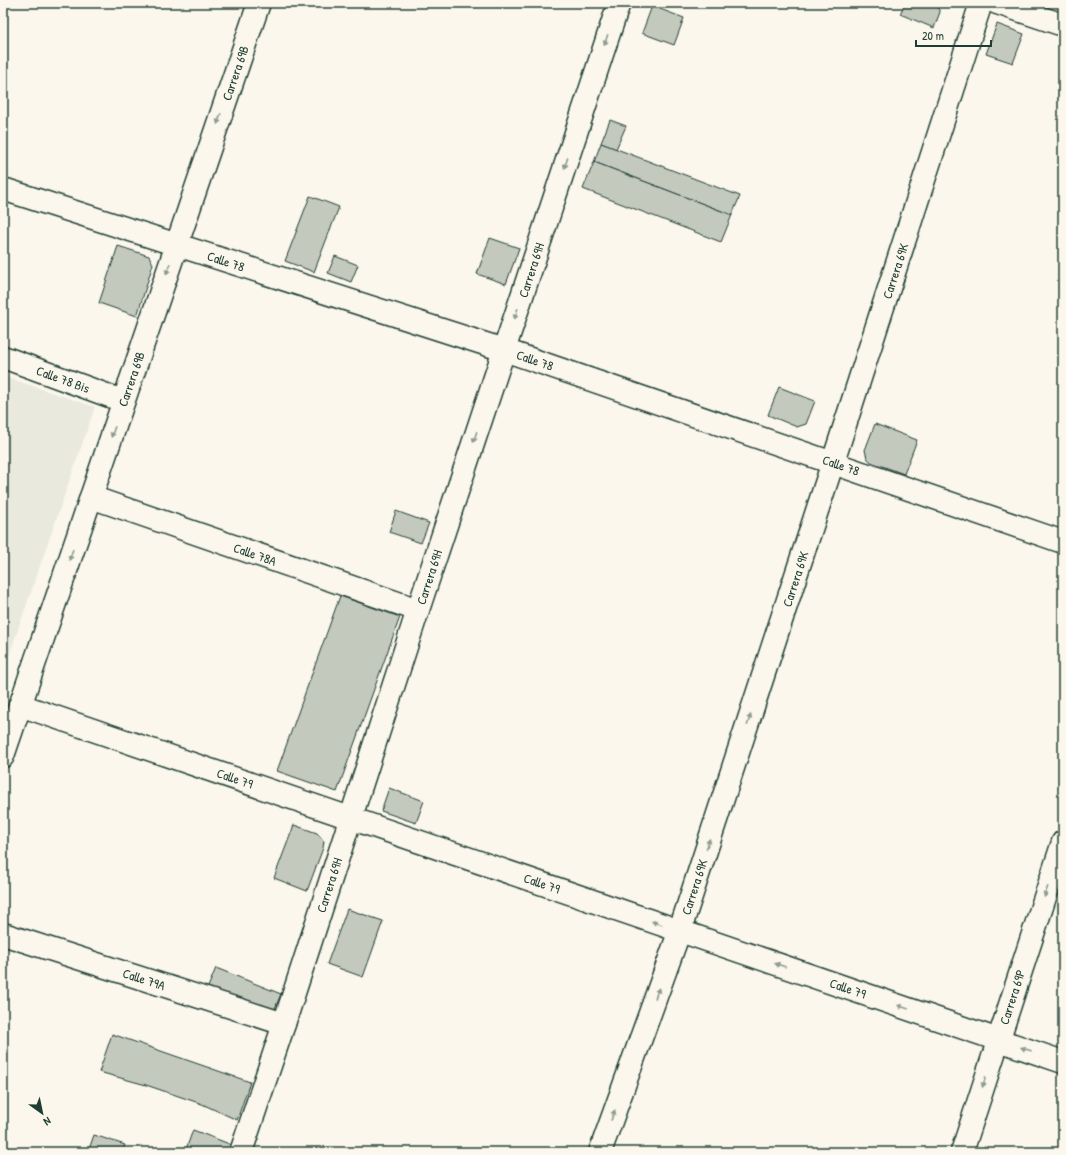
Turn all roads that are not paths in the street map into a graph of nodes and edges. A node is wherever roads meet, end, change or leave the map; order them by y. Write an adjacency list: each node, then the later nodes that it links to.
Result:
1 (259, 3): 7 (street, Carrera 69B, one-way to 7)
2 (618, 3): 8 (street, Carrera 69H, one-way to 8)
3 (981, 3): 11 (street, Carrera 69K)
4 (997, 3): 5 (street)
5 (1063, 25)
6 (3, 189): 7 (street, Calle 78)
7 (177, 244): 8 (street, Calle 78); 10 (street, Carrera 69B, one-way to 10)
8 (504, 350): 11 (street, Calle 78); 14 (street, Carrera 69H, one-way to 14)
9 (3, 357): 10 (street, Calle 78 Bis)
10 (123, 401): 12 (street, Carrera 69B, one-way to 12)
11 (833, 462): 13 (street, Calle 78); 19 (street, Carrera 69K, one-way to 11)
12 (91, 497): 14 (street, Calle 78A); 15 (street, Carrera 69B, one-way to 15)
13 (1063, 542)
14 (418, 610): 17 (street, Carrera 69H)
15 (20, 705): 16 (street, Carrera 69B); 17 (street, Calle 79)
16 (3, 756)
17 (351, 818): 19 (street, Calle 79, one-way to 17); 21 (street, Carrera 69H)
18 (1063, 842): 22 (street, Carrera 69P, one-way to 22)
19 (680, 930): 22 (street, Calle 79, one-way to 19); 25 (street, Carrera 69K, one-way to 19)
20 (3, 934): 21 (street, Calle 79A)
21 (284, 1024): 24 (street, Carrera 69H)
22 (998, 1039): 23 (street, Calle 79, one-way to 22); 26 (street, Carrera 69P, one-way to 26)
23 (1063, 1062)
24 (241, 1152)
25 (600, 1152)
26 (962, 1152)

